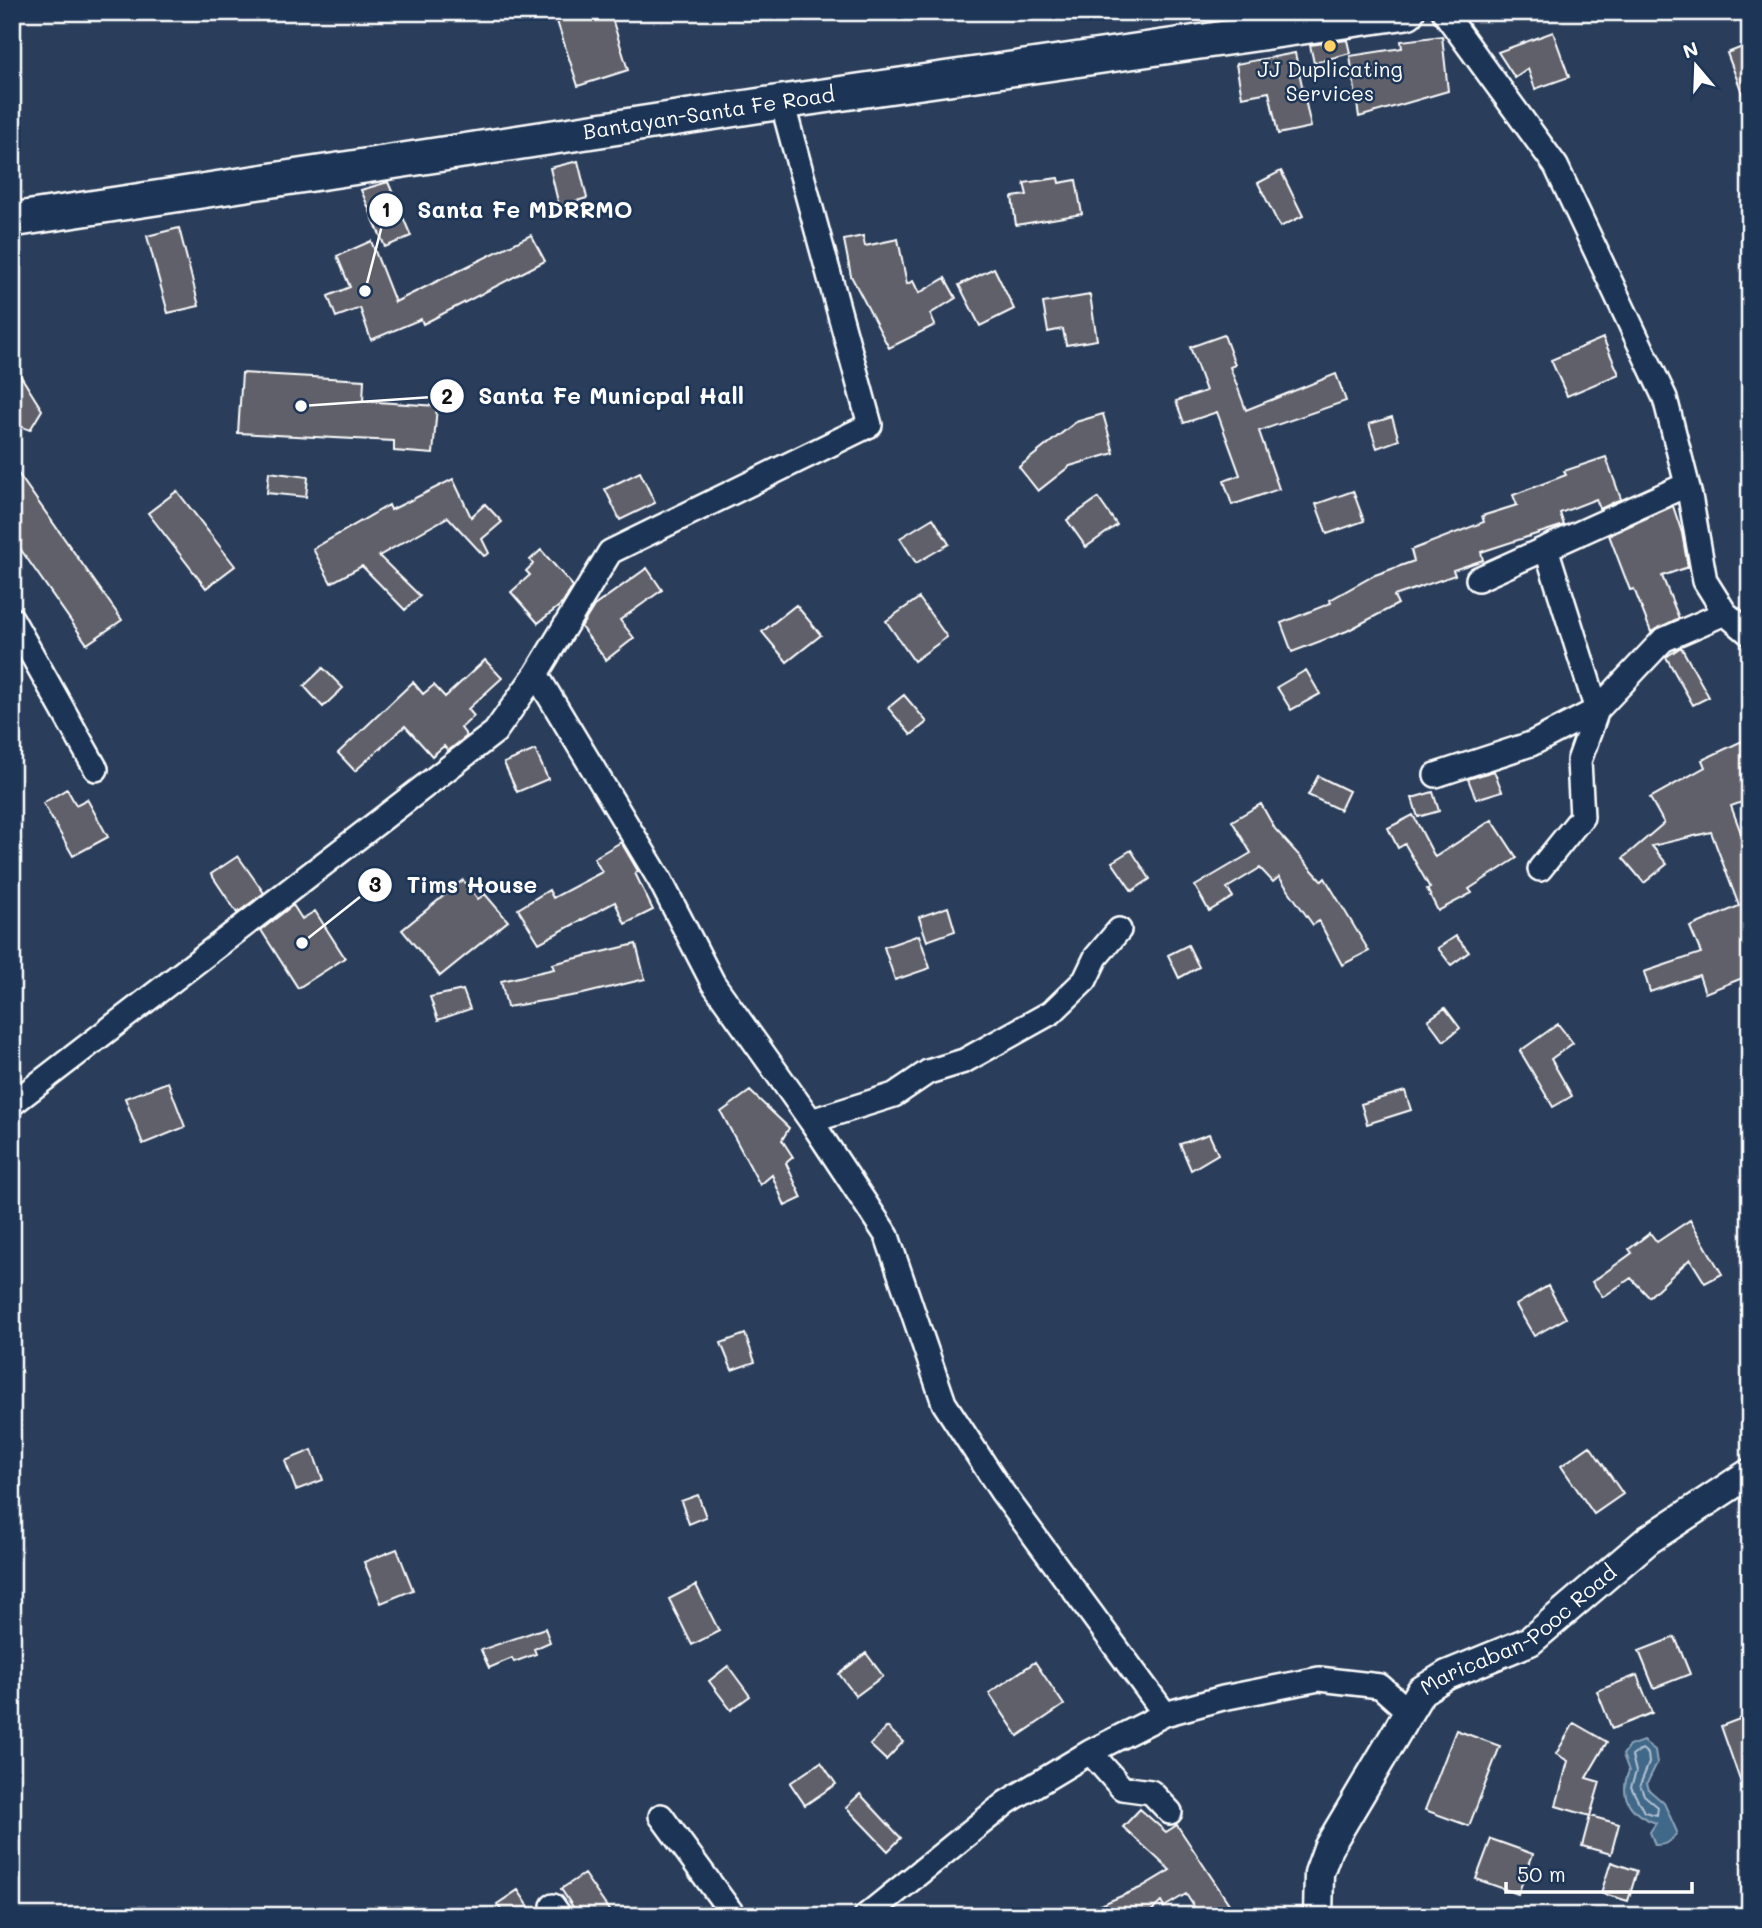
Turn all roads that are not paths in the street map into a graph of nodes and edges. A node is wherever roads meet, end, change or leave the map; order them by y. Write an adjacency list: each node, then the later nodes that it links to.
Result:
1 (1407, 12): 3 (main road, Bantayan-Santa Fe Road)
2 (1444, 12): 5 (street)
3 (782, 102): 4 (main road, Bantayan-Santa Fe Road); 11 (street)
4 (12, 220)
5 (1686, 485): 6 (street); 8 (street)
6 (1546, 548): 7 (street); 12 (street)
7 (1478, 579)
8 (1725, 613): 10 (street); 12 (street)
9 (12, 619): 13 (street)
10 (1750, 634)
11 (536, 674): 17 (street); 18 (street)
12 (1597, 710): 14 (street); 15 (street)
13 (96, 769)
14 (1436, 775)
15 (1540, 869)
16 (1119, 930): 18 (street)
17 (14, 1098)
18 (811, 1121): 21 (street)
19 (1750, 1474): 20 (street, Maricaban-Pooc Road)
20 (1408, 1711): 21 (street); 27 (street, Maricaban-Pooc Road)
21 (1165, 1714): 22 (street)
22 (1090, 1752): 23 (street); 26 (street)
23 (1170, 1812)
24 (661, 1816): 25 (street)
25 (734, 1916)
26 (866, 1916)
27 (1318, 1916)

